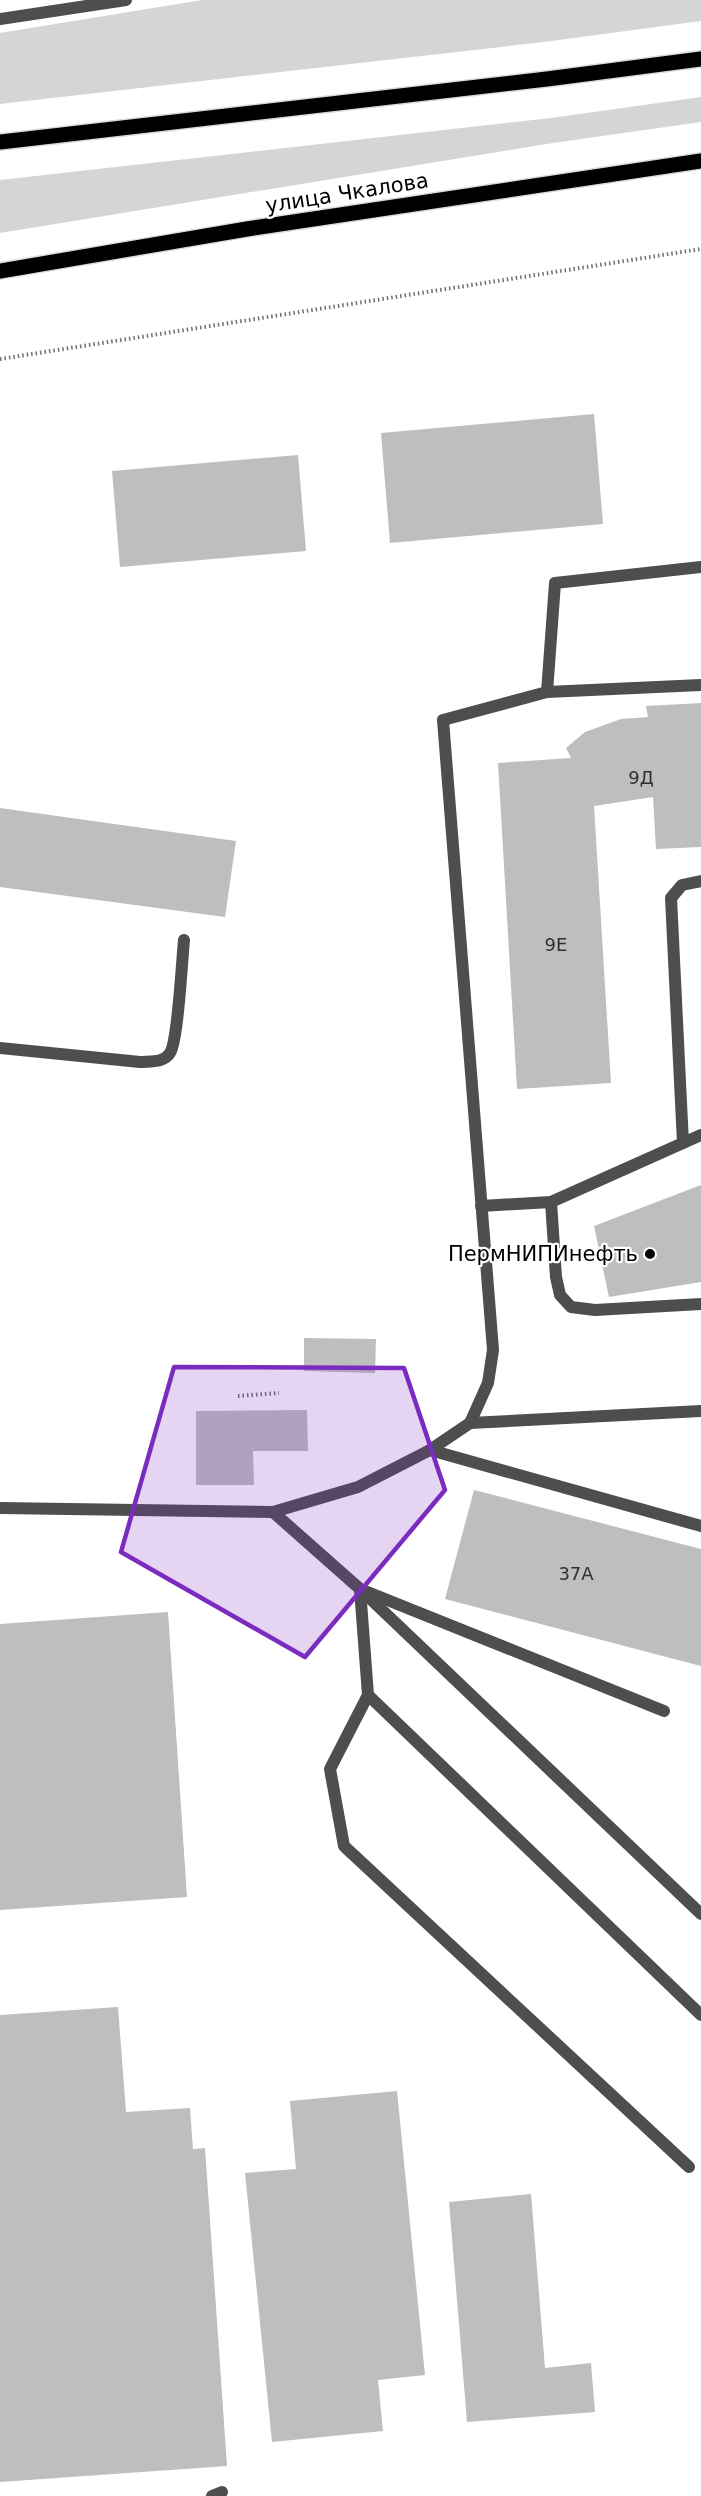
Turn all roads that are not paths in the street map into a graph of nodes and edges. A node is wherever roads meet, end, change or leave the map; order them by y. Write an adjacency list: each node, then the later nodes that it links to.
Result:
1 (126, 0): 2 (street)
2 (101, 2): 3 (street)
3 (0, 19)
4 (701, 58): 5 (main road)
5 (0, 142)
6 (701, 161): 7 (main road, улица Чкалова)
7 (0, 271)
8 (701, 567): 10 (street)
9 (701, 685): 10 (street)
10 (547, 692): 17 (street)
11 (701, 881): 15 (street)
12 (184, 940): 13 (street)
13 (0, 1048)
14 (701, 1135): 15 (street)
15 (683, 1143): 16 (street)
16 (551, 1202): 17 (street); 18 (street)
17 (481, 1206): 20 (street)
18 (701, 1304)
19 (701, 1411): 20 (street)
20 (470, 1423): 21 (street)
21 (430, 1450): 23 (street); 24 (street)
22 (0, 1508): 23 (street)
23 (273, 1512): 25 (street)
24 (701, 1526)
25 (360, 1589): 26 (street); 27 (street); 28 (street)
26 (368, 1695): 29 (street); 30 (street)
27 (664, 1711)
28 (701, 1914)
29 (701, 2015)
30 (689, 2167)

